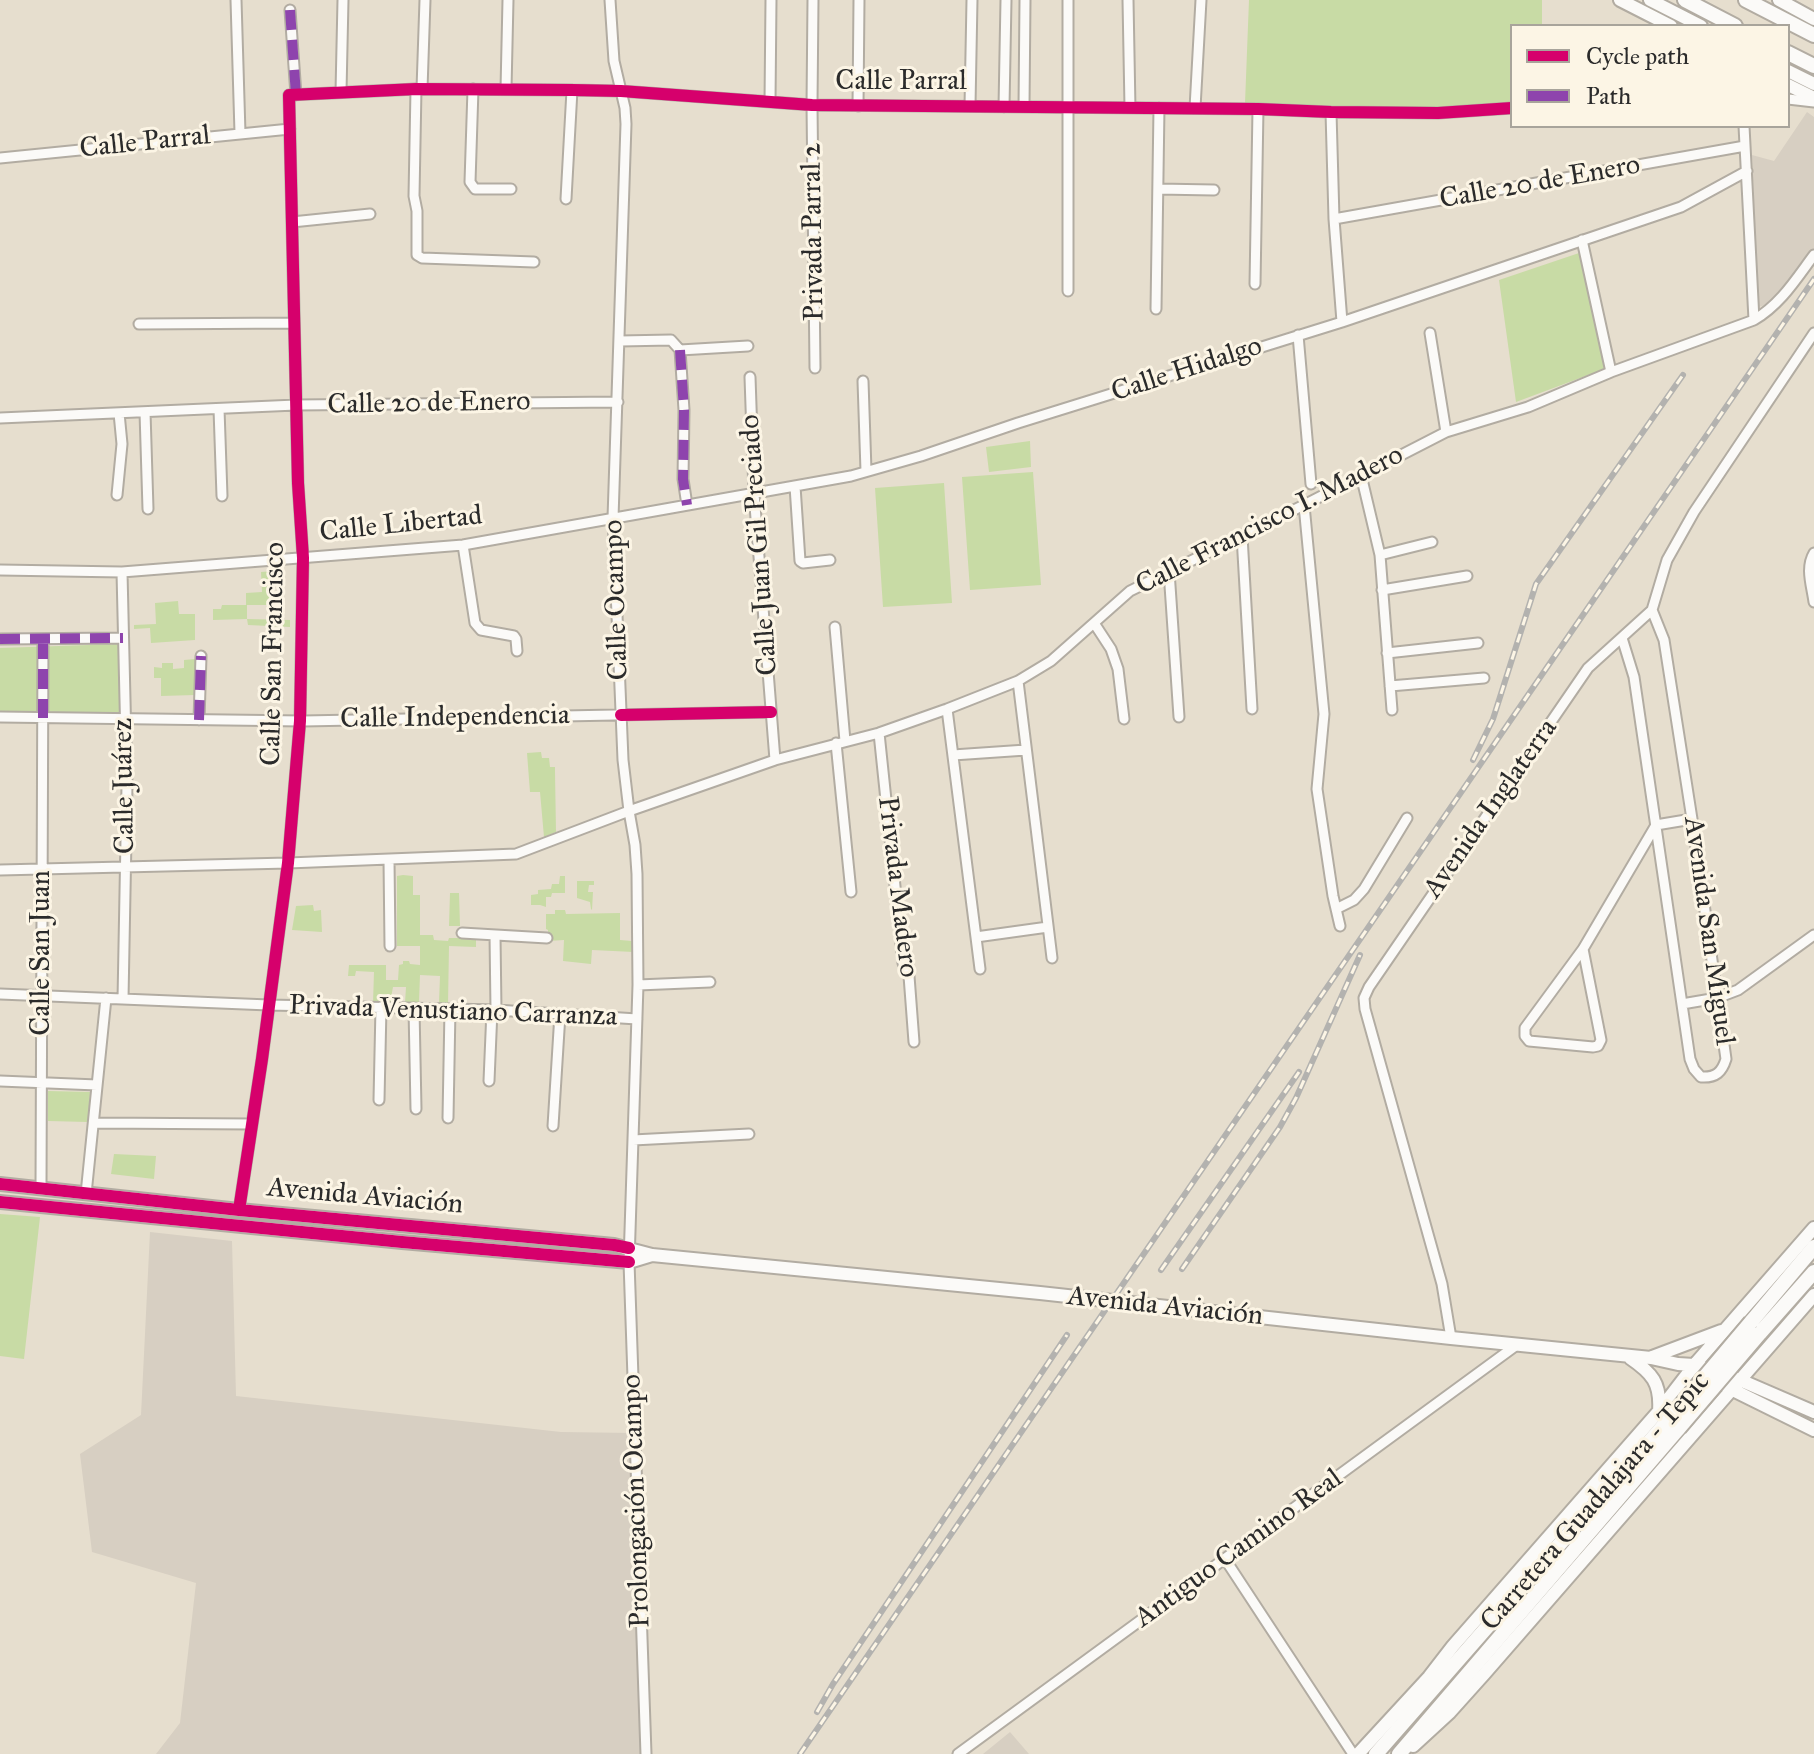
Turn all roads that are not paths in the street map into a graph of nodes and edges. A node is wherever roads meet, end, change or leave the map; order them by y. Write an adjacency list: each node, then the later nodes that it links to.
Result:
1 (236, 0): 55 (street)
2 (343, 0): 36 (street)
3 (425, 0): 31 (street)
4 (508, 0): 33 (street)
5 (610, 0): 35 (street, Calle Ocampo)
6 (771, 0): 40 (street)
7 (813, 0): 41 (street, Privada Parral 2)
8 (859, 0): 42 (street)
9 (972, 0): 43 (street)
10 (1006, 0): 44 (street)
11 (1025, 0): 45 (street)
12 (1068, 0): 46 (street)
13 (1128, 0): 47 (street)
14 (1201, 0): 49 (street)
15 (1620, 0): 22 (main road)
16 (1650, 0): 23 (main road)
17 (1685, 0): 24 (highway)
18 (1746, 0): 25 (highway)
19 (1779, 0): 21 (main road)
20 (290, 10): 37 (street, Calle San Francisco)
21 (1814, 19)
22 (1667, 24)
23 (1697, 24)
24 (1731, 24)
25 (1814, 35)
26 (1790, 54): 27 (highway)
27 (1814, 66)
28 (1790, 72): 29 (main road)
29 (1814, 84)
30 (1790, 86): 39 (main road)
31 (419, 89): 32 (street, Calle Parral); 36 (street, Calle Parral); 68 (street)
32 (473, 89): 33 (street, Calle Parral); 59 (street)
33 (506, 89): 34 (street, Calle Parral)
34 (572, 90): 35 (street, Calle Parral); 62 (street)
35 (621, 91): 40 (street, Calle Parral); 79 (street, Calle Ocampo)
36 (341, 92): 37 (street, Calle Parral)
37 (293, 95): 54 (street, Calle San Francisco)
38 (1790, 99): 39 (street)
39 (1814, 100)
40 (770, 102): 41 (street, Calle Parral)
41 (812, 105): 42 (street, Calle Parral); 82 (street, Privada Parral 2)
42 (858, 106): 43 (street, Calle Parral)
43 (970, 106): 44 (street, Calle Parral)
44 (1004, 107): 45 (street, Calle Parral)
45 (1024, 107): 46 (street, Calle Parral)
46 (1067, 107): 47 (street, Calle Parral); 70 (street)
47 (1130, 108): 48 (street, Calle Parral)
48 (1159, 108): 49 (street, Calle Parral); 60 (street)
49 (1195, 108): 51 (street, Calle Parral)
50 (1510, 108): 52 (street, Calle Parral)
51 (1258, 109): 52 (street, Calle Parral); 69 (street)
52 (1331, 112): 64 (street)
53 (1744, 128): 56 (street)
54 (290, 129): 55 (street, Calle Parral); 65 (street, Calle San Francisco)
55 (240, 133): 57 (street, Calle Parral)
56 (1745, 146): 58 (street); 64 (street, Calle 20 de Enero)
57 (0, 158)
58 (1747, 171): 66 (street, Calle Hidalgo); 72 (street)
59 (511, 189)
60 (1158, 189): 61 (street); 71 (street)
61 (1214, 190)
62 (566, 199)
63 (370, 214): 65 (street)
64 (1334, 219): 73 (street)
65 (292, 222): 74 (street, Calle San Francisco)
66 (1582, 240): 73 (street, Calle Hidalgo); 83 (street)
67 (1814, 255): 72 (street, Calle Francisco I. Madero)
68 (534, 262)
69 (1255, 284)
70 (1068, 291)
71 (1156, 309)
72 (1754, 320): 83 (street, Calle Francisco I. Madero)
73 (1342, 322): 78 (street, Calle Hidalgo)
74 (294, 323): 75 (street); 87 (street, Calle San Francisco)
75 (139, 324)
76 (1430, 333): 92 (street)
77 (1814, 333): 117 (street)
78 (1298, 335): 93 (street, Calle Hidalgo); 95 (street)
79 (620, 341): 81 (street); 86 (street, Calle Ocampo)
80 (748, 346): 81 (street)
81 (680, 350): 100 (street)
82 (815, 368)
83 (1611, 372): 92 (street, Calle Francisco I. Madero)
84 (750, 377): 97 (street, Calle Juan Gil Preciado)
85 (863, 381): 93 (street)
86 (618, 402): 87 (street, Calle 20 de Enero); 103 (street, Calle Ocampo)
87 (296, 405): 88 (street, Calle 20 de Enero); 109 (street, Calle San Francisco)
88 (219, 409): 89 (street, Calle 20 de Enero); 99 (street)
89 (145, 412): 90 (street, Calle 20 de Enero); 102 (street)
90 (119, 413): 91 (street, Calle 20 de Enero); 98 (street)
91 (0, 418)
92 (1446, 432): 94 (street, Calle Francisco I. Madero)
93 (866, 471): 96 (street, Calle Hidalgo)
94 (1361, 475): 101 (street, Calle Francisco I. Madero); 108 (street)
95 (1311, 484)
96 (795, 486): 97 (street, Calle Hidalgo); 110 (street)
97 (754, 493): 100 (street, Calle Hidalgo); 134 (street, Calle Juan Gil Preciado)
98 (117, 495)
99 (222, 496)
100 (687, 505): 103 (street, Calle Hidalgo)
101 (1304, 505): 104 (street, Calle Francisco I. Madero); 158 (street)
102 (148, 509)
103 (613, 518): 106 (street, Calle Libertad); 135 (street, Calle Ocampo)
104 (1242, 536): 112 (street, Calle Francisco I. Madero); 132 (street)
105 (1432, 542): 108 (street)
106 (463, 545): 109 (street, Calle Libertad); 125 (street)
107 (1814, 553): 116 (street)
108 (1380, 555): 115 (street)
109 (303, 558): 113 (street, Calle Libertad); 142 (street, Calle San Francisco)
110 (830, 560)
111 (0, 570): 113 (street, Calle Libertad)
112 (1169, 571): 118 (street, Calle Francisco I. Madero); 137 (street)
113 (122, 572): 120 (street, Calle Juárez)
114 (1467, 576): 115 (street)
115 (1382, 590): 126 (street)
116 (1814, 602)
117 (1652, 610): 121 (street, Avenida Inglaterra); 150 (street, Avenida San Miguel)
118 (1094, 623): 129 (street, Calle Francisco I. Madero); 140 (street)
119 (835, 627): 144 (street)
120 (123, 638): 123 (street); 139 (street, Calle Juárez)
121 (1622, 638): 151 (street, Avenida San Miguel); 214 (street, Avenida Inglaterra)
122 (0, 639): 123 (street)
123 (43, 639): 138 (street, Calle San Juan)
124 (1478, 643): 126 (street)
125 (517, 651)
126 (1387, 653): 130 (street)
127 (201, 656): 141 (street)
128 (1484, 678): 130 (street)
129 (1018, 681): 131 (street, Calle Francisco I. Madero); 145 (street)
130 (1390, 686): 133 (street)
131 (947, 709): 143 (street, Calle Francisco I. Madero); 146 (street)
132 (1252, 709)
133 (1392, 710)
134 (771, 712): 135 (street, Calle Independencia); 147 (street, Calle Juan Gil Preciado)
135 (621, 715): 142 (street, Calle Independencia); 148 (street, Calle Ocampo)
136 (0, 717): 138 (street, Calle Independencia)
137 (1179, 717)
138 (43, 718): 139 (street, Calle Independencia); 156 (street, Calle San Juan)
139 (124, 719): 141 (street, Calle Independencia); 154 (street, Calle Juárez)
140 (1124, 719)
141 (199, 720): 142 (street, Calle Independencia)
142 (300, 721): 153 (street, Calle San Francisco)
143 (879, 733): 144 (street, Calle Francisco I. Madero); 185 (street, Privada Madero)
144 (840, 742): 147 (street, Calle Francisco I. Madero); 157 (street)
145 (1026, 750): 146 (street); 160 (street)
146 (953, 755): 164 (street)
147 (775, 760): 148 (street, Calle Francisco I. Madero)
148 (629, 811): 152 (street, Calle Francisco I. Madero); 171 (street, Calle Ocampo)
149 (1407, 818): 158 (street)
150 (1692, 819): 151 (street); 175 (street, Avenida San Miguel)
151 (1656, 825): 167 (street); 177 (street, Avenida San Miguel)
152 (389, 860): 153 (street, Calle Francisco I. Madero); 166 (street)
153 (288, 863): 154 (street, Calle Francisco I. Madero); 178 (street, Calle San Francisco)
154 (126, 867): 156 (street, Calle Francisco I. Madero); 176 (street, Calle Juárez)
155 (0, 870): 156 (street, Calle Francisco I. Madero)
156 (42, 870): 173 (street, Calle San Juan)
157 (851, 892)
158 (1336, 909): 159 (street)
159 (1340, 926)
160 (1048, 927): 164 (street); 168 (street)
161 (462, 933): 162 (street)
162 (495, 935): 165 (street); 182 (street)
163 (1814, 935): 175 (street)
164 (976, 937): 169 (street)
165 (547, 938)
166 (390, 946)
167 (1583, 949): 167 (street)
168 (1052, 958)
169 (980, 969)
170 (710, 982): 171 (street)
171 (638, 985): 184 (street, Calle Ocampo)
172 (0, 994): 173 (street, Privada Venustiano Carranza)
173 (42, 995): 174 (street, Privada Venustiano Carranza); 188 (street, Calle San Juan)
174 (106, 998): 176 (street, Privada Venustiano Carranza); 189 (street)
175 (1717, 998): 177 (street); 177 (street, Avenida San Miguel)
176 (123, 999): 178 (street, Privada Venustiano Carranza)
177 (1682, 1004)
178 (269, 1005): 179 (street, Privada Venustiano Carranza); 194 (street, Calle San Francisco)
179 (381, 1007): 180 (street, Privada Venustiano Carranza); 190 (street)
180 (414, 1008): 181 (street, Privada Venustiano Carranza); 191 (street)
181 (450, 1009): 182 (street, Privada Venustiano Carranza); 192 (street)
182 (494, 1010): 183 (street, Privada Venustiano Carranza); 187 (street)
183 (560, 1014): 184 (street, Privada Venustiano Carranza); 195 (street)
184 (637, 1019): 197 (street, Calle Ocampo)
185 (914, 1042)
186 (0, 1081): 188 (street)
187 (489, 1081)
188 (42, 1082): 189 (street); 199 (street, Calle San Juan)
189 (97, 1085): 193 (street)
190 (379, 1100)
191 (416, 1109)
192 (448, 1118)
193 (94, 1123): 194 (street); 200 (street)
194 (252, 1124): 202 (street, Calle San Francisco)
195 (553, 1126)
196 (749, 1134): 197 (street)
197 (633, 1140): 205 (street, Calle Ocampo)
198 (0, 1184): 199 (main road, Avenida Aviación)
199 (41, 1189): 200 (main road, Avenida Aviación)
200 (86, 1194): 202 (main road, Avenida Aviación)
201 (0, 1202): 207 (main road, Avenida Aviación)
202 (239, 1210): 205 (main road, Avenida Aviación)
203 (1814, 1228): 210 (main road)
204 (1814, 1247): 212 (highway, Carretera Guadalajara - Tepic)
205 (629, 1248): 206 (main road, Avenida Aviación); 207 (street, Prolongación Ocampo)
206 (652, 1255): 207 (main road, Avenida Aviación); 214 (main road, Avenida Aviación)
207 (629, 1262): 224 (street, Prolongación Ocampo)
208 (1814, 1272): 212 (highway, Carretera Guadalajara - Tepic)
209 (1814, 1295): 213 (main road)
210 (1747, 1304): 211 (main road); 213 (main road)
211 (1727, 1327): 217 (main road); 218 (main road)
212 (1755, 1328): 221 (highway, Carretera Guadalajara - Tepic, bridge)
213 (1778, 1334): 219 (main road)
214 (1451, 1338): 215 (main road, Avenida Aviación)
215 (1518, 1344): 216 (main road, Avenida Aviación); 223 (street, Antiguo Camino Real)
216 (1627, 1356): 217 (main road, Avenida Aviación); 221 (main road)
217 (1651, 1358): 218 (main road, Avenida Aviación)
218 (1687, 1368): 219 (main road, Avenida Aviación); 221 (main road)
219 (1736, 1384): 220 (main road); 221 (main road); 222 (main road)
220 (1814, 1412)
221 (1674, 1424): 226 (main road); 227 (highway, Carretera Guadalajara - Tepic); 228 (highway, Carretera Guadalajara - Tepic)
222 (1814, 1430)
223 (1225, 1559): 225 (street, Antiguo Camino Real); 226 (street)
224 (646, 1754)
225 (958, 1754)
226 (1356, 1754)
227 (1376, 1754)
228 (1402, 1754)

